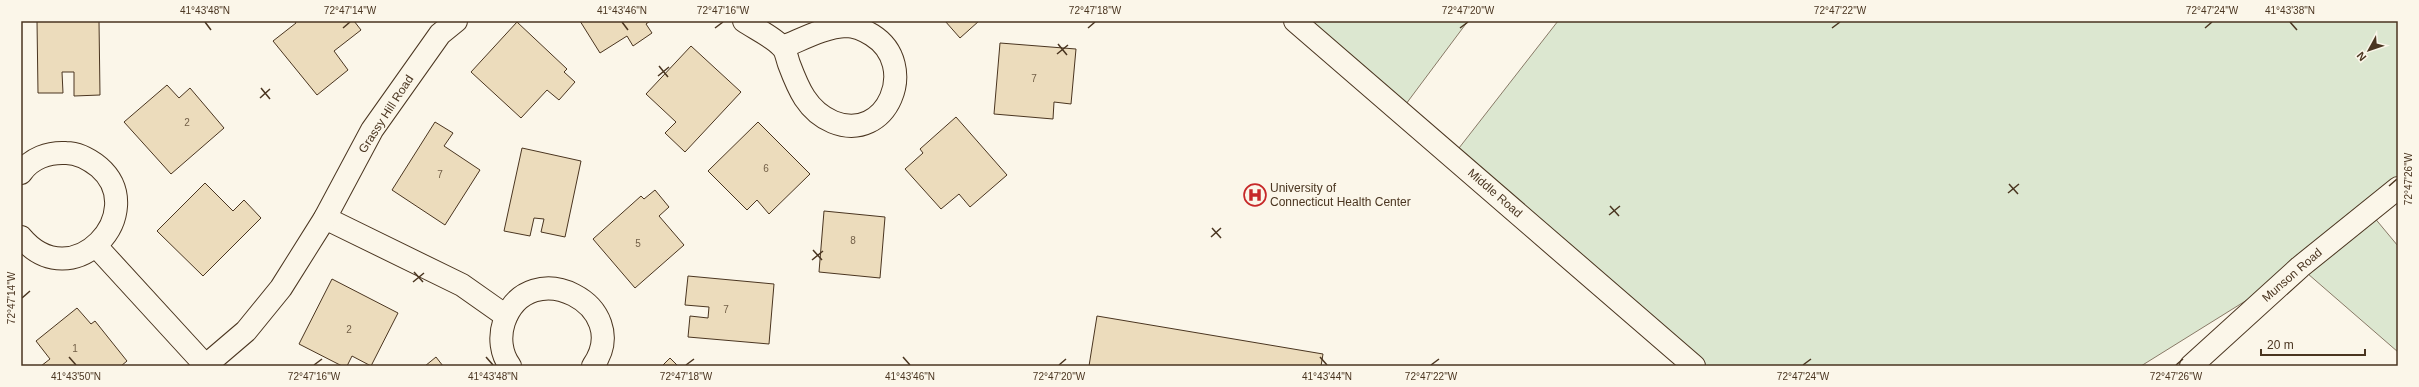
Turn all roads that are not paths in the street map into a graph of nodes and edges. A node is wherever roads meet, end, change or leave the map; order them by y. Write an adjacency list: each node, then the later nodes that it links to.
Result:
1 (744, 21): 4 (street)
2 (1295, 21): 14 (street, Middle Road)
3 (441, 25): 7 (street, Grassy Hill Road)
4 (783, 47): 4 (street)
5 (21, 173): 9 (street)
6 (2398, 188): 15 (street, Munson Road)
7 (325, 218): 10 (street); 11 (street, Grassy Hill Road)
8 (21, 237): 9 (street)
9 (96, 246): 11 (street, Grassy Hill Road)
10 (506, 316): 12 (street); 13 (street)
11 (205, 366)
12 (510, 366)
13 (593, 366)
14 (1694, 366)
15 (2191, 366)

